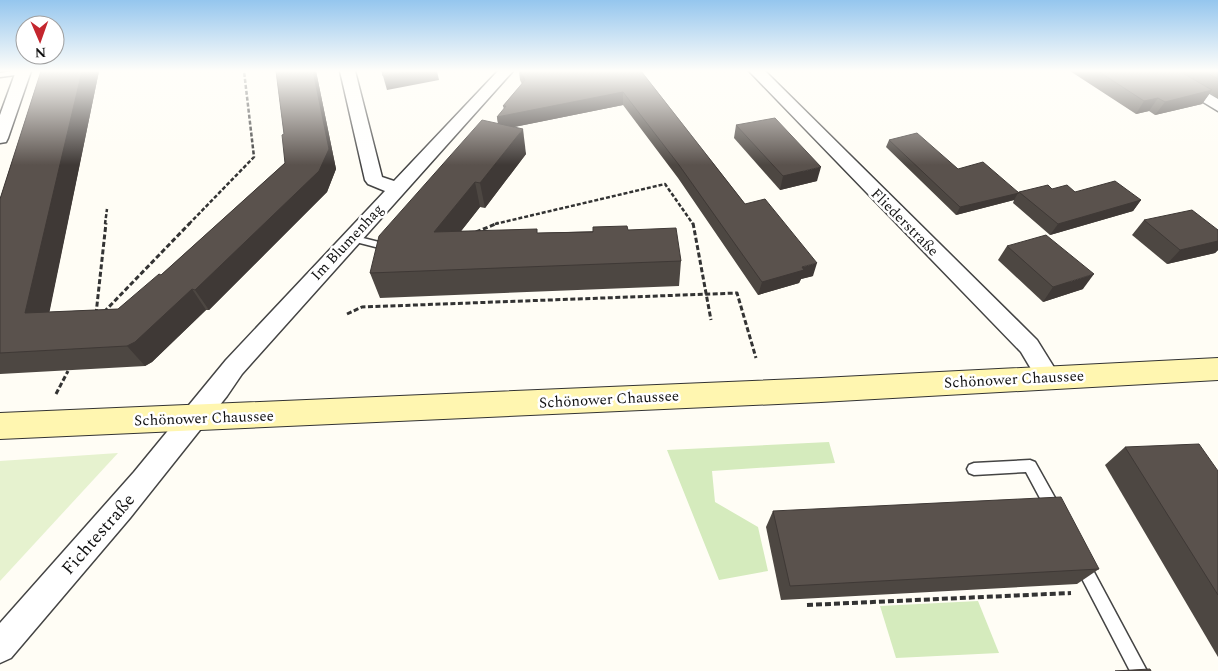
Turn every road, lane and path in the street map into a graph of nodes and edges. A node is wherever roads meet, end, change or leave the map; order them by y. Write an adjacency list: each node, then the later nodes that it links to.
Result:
1 (12, 102): 6 (street)
2 (248, 102): 8 (path)
3 (355, 102): 7 (street)
4 (477, 102): 7 (street, Im Blumenhag)
5 (787, 102): 18 (street, Fliederstraße)
6 (0, 138)
7 (397, 189): 10 (street, Im Blumenhag)
8 (107, 209)
9 (474, 233): 12 (path)
10 (352, 238): 11 (lane); 20 (street, Im Blumenhag)
11 (391, 248)
12 (706, 294): 13 (path); 14 (path); 15 (path)
13 (347, 314)
14 (711, 320)
15 (756, 358)
16 (1218, 369): 18 (main road, Schönower Chaussee)
17 (68, 371): 19 (path)
18 (1048, 378): 20 (main road, Schönower Chaussee)
19 (56, 394)
20 (193, 418): 21 (main road, Schönower Chaussee); 27 (street, Fichtestraße)
21 (0, 426)
22 (974, 468): 23 (lane)
23 (1061, 525)
24 (1075, 550): 25 (lane)
25 (1097, 592): 26 (path); 28 (lane)
26 (807, 605)
27 (0, 647)
28 (1139, 671)

